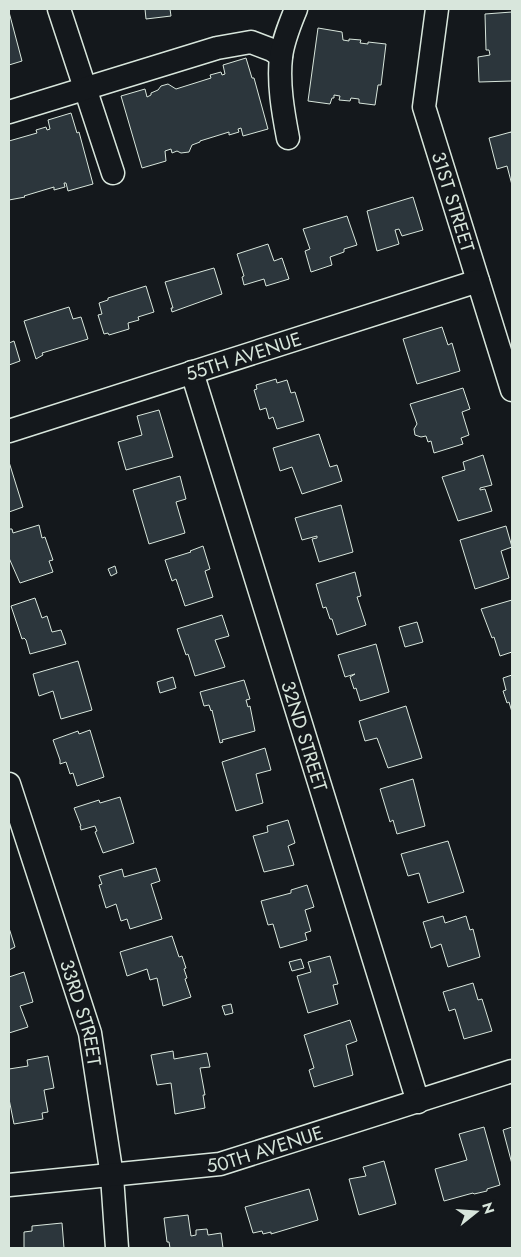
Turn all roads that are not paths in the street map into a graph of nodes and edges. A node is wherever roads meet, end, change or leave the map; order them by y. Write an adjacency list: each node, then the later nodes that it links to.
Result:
1 (59, 9): 5 (street)
2 (296, 9): 4 (street)
3 (437, 9): 9 (street, 31ST STREET)
4 (282, 56): 5 (street); 7 (street)
5 (85, 89): 6 (street); 8 (street)
6 (9, 112)
7 (288, 138)
8 (112, 173)
9 (478, 281): 10 (street, 55TH AVENUE); 11 (street, 31ST STREET)
10 (192, 372): 12 (street, 55TH AVENUE); 15 (street, 32ND STREET)
11 (512, 390)
12 (9, 431)
13 (9, 784): 16 (street, 33RD STREET)
14 (512, 1071): 15 (street, 50TH AVENUE)
15 (418, 1102): 16 (street, 50TH AVENUE)
16 (112, 1176): 17 (street, 50TH AVENUE); 18 (street, 33RD STREET)
17 (9, 1185)
18 (117, 1248)

